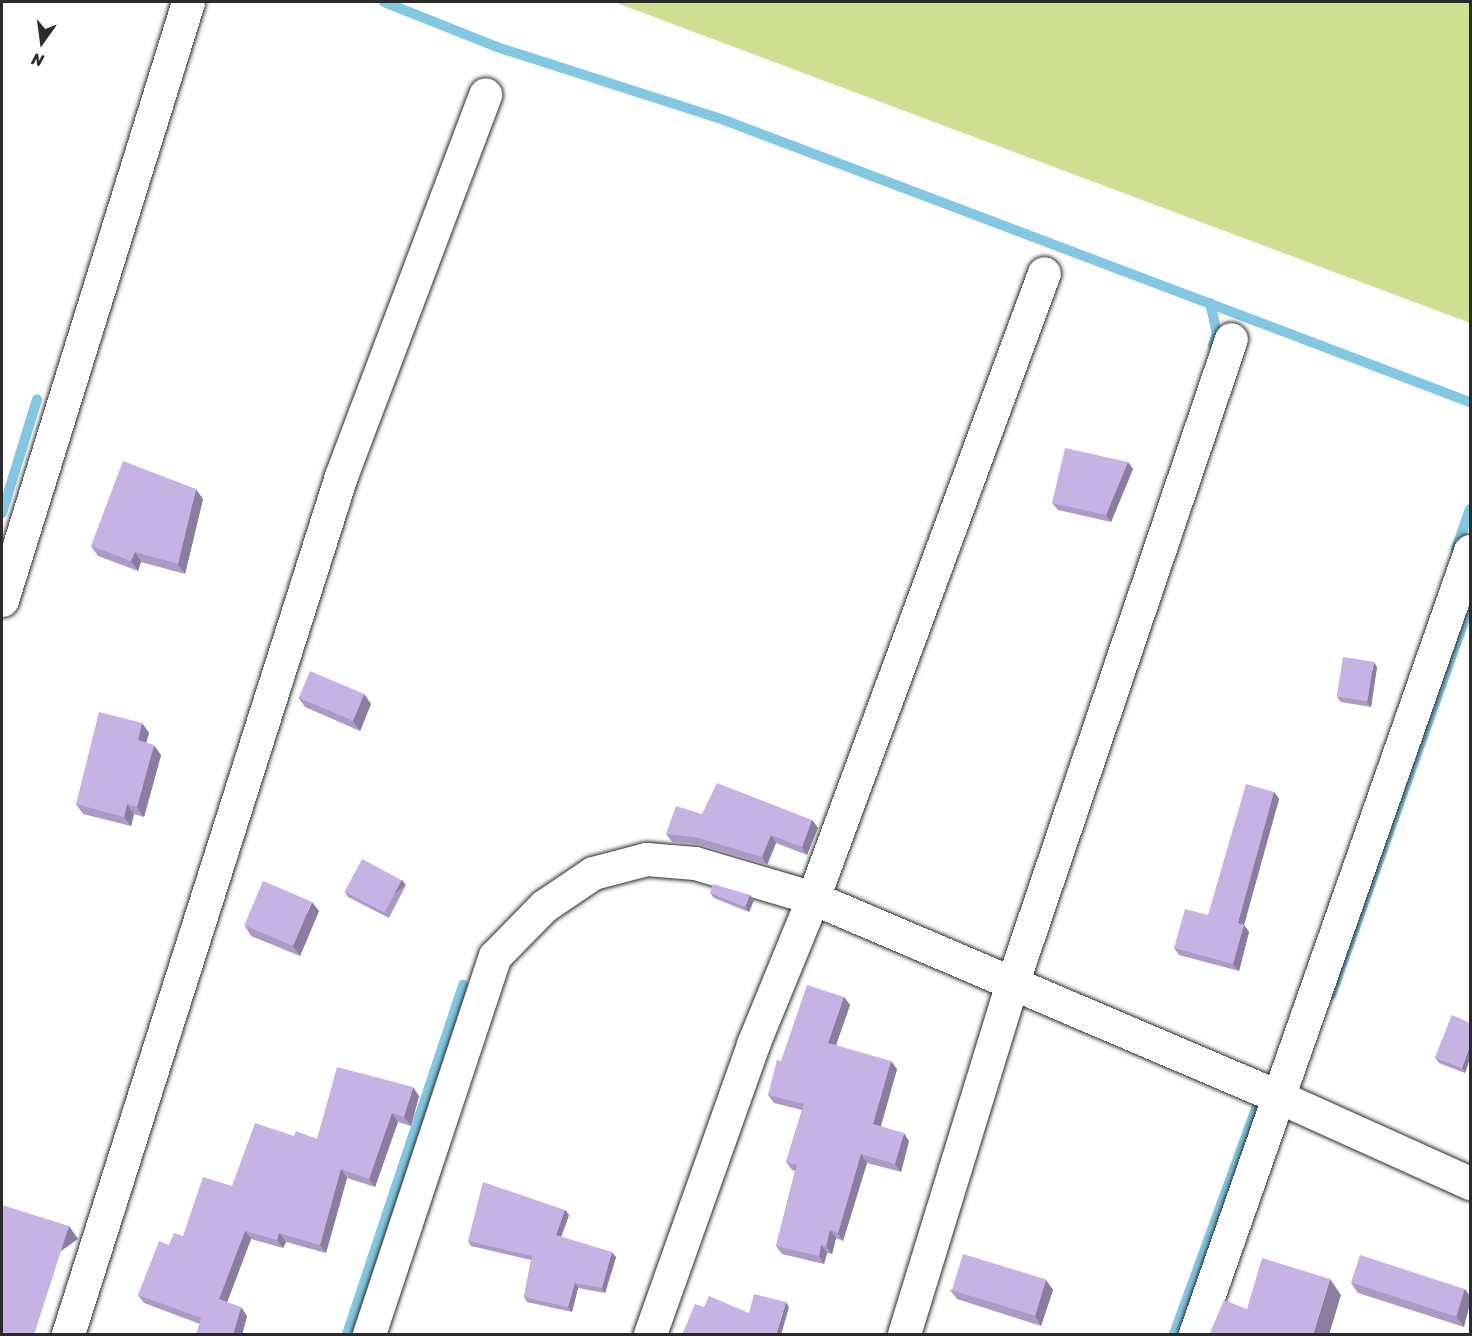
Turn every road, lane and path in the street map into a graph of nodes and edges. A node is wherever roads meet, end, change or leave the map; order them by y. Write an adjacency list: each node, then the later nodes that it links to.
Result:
1 (188, 2): 6 (street)
2 (485, 94): 11 (street)
3 (1044, 273): 7 (street)
4 (1231, 339): 8 (street)
5 (1470, 551): 9 (street)
6 (2, 600)
7 (813, 898): 8 (street); 12 (street); 13 (street)
8 (1012, 984): 9 (street); 14 (street)
9 (1277, 1096): 10 (street); 15 (street)
10 (1470, 1183)
11 (68, 1335)
12 (369, 1335)
13 (650, 1335)
14 (904, 1335)
15 (1195, 1335)

